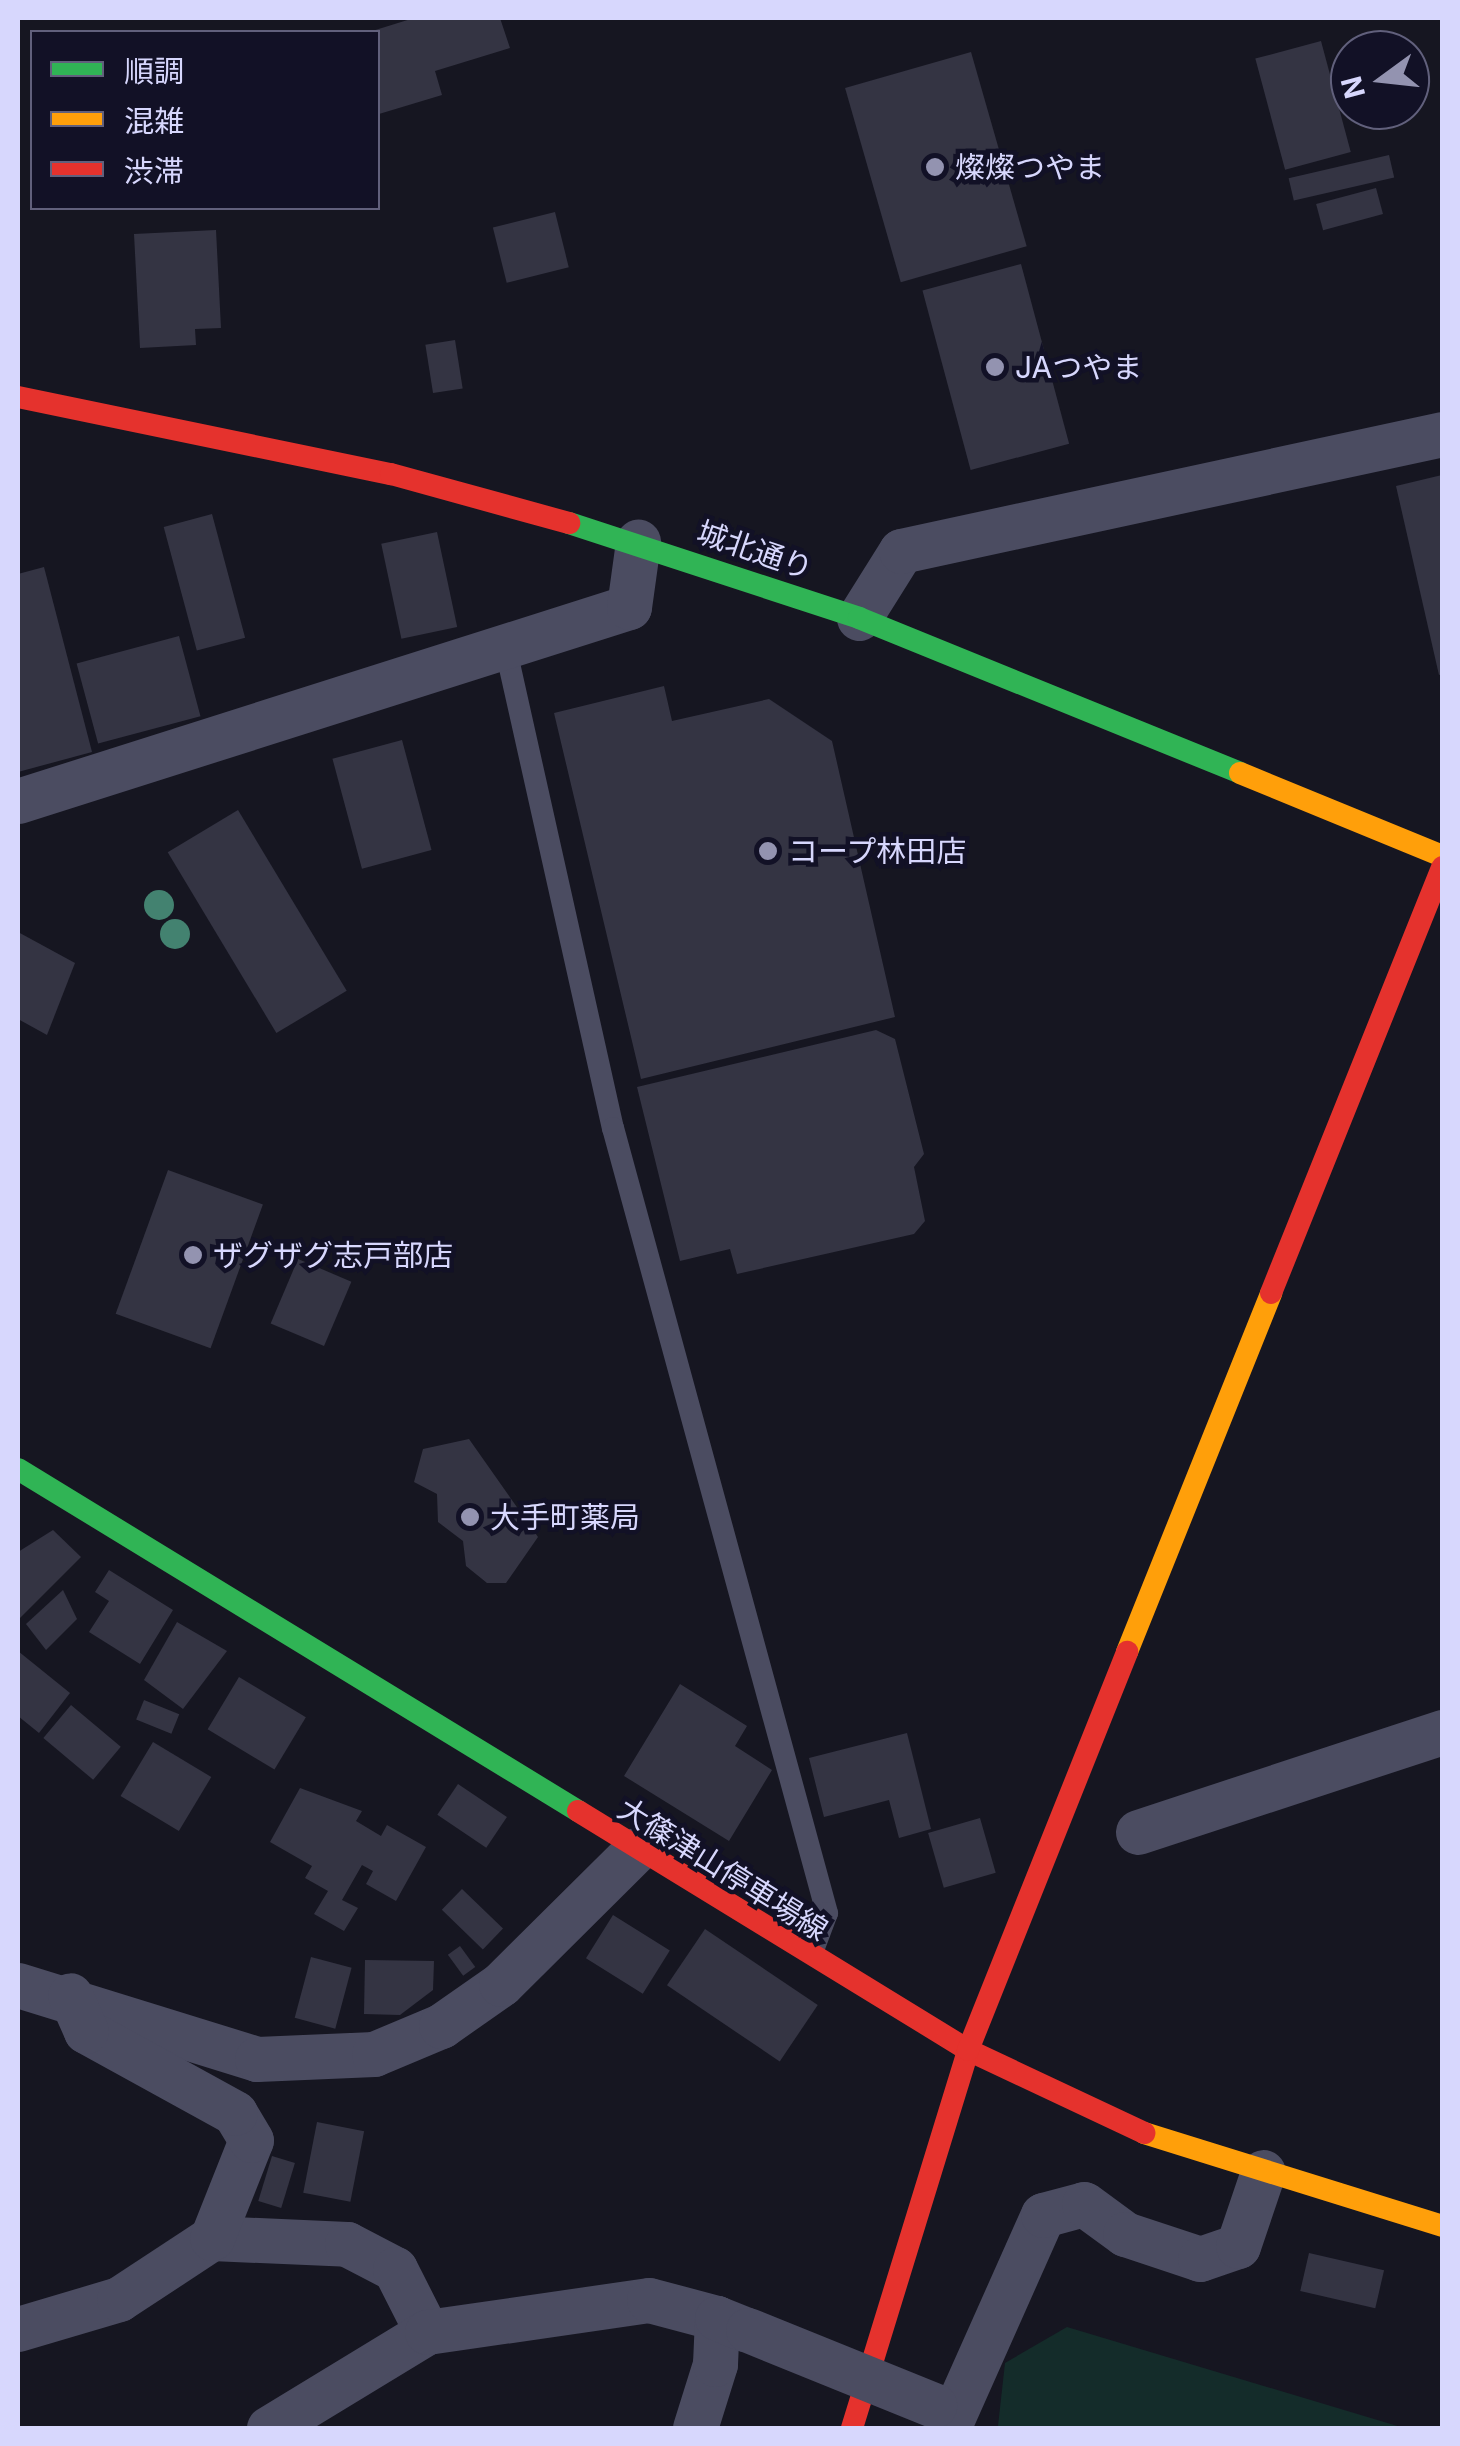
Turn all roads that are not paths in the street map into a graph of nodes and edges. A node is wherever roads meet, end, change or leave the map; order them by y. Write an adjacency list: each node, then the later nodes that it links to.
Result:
1 (18, 397): 3 (street, 城北通り)
2 (1442, 434): 4 (street)
3 (638, 542): 4 (street, 城北通り); 5 (street)
4 (859, 618): 7 (street, 城北通り)
5 (506, 650): 6 (street); 13 (lane)
6 (18, 801)
7 (1442, 856)
8 (1442, 867): 16 (street)
9 (18, 1469): 12 (street, 大篠津山停車場線)
10 (1442, 1732): 11 (street)
11 (1138, 1832)
12 (636, 1850): 13 (street, 大篠津山停車場線); 15 (street)
13 (810, 1958): 16 (street, 大篠津山停車場線)
14 (18, 1985): 15 (street)
15 (70, 1995): 19 (street)
16 (968, 2050): 17 (street, 大篠津山停車場線); 26 (street)
17 (1263, 2172): 18 (street, 大篠津山停車場線); 23 (street)
18 (1442, 2226)
19 (212, 2238): 21 (street); 22 (street)
20 (732, 2324): 22 (street); 23 (street, bridge); 25 (street)
21 (18, 2329)
22 (427, 2332): 24 (street)
23 (945, 2415)
24 (269, 2428)
25 (695, 2428)
26 (852, 2428)

